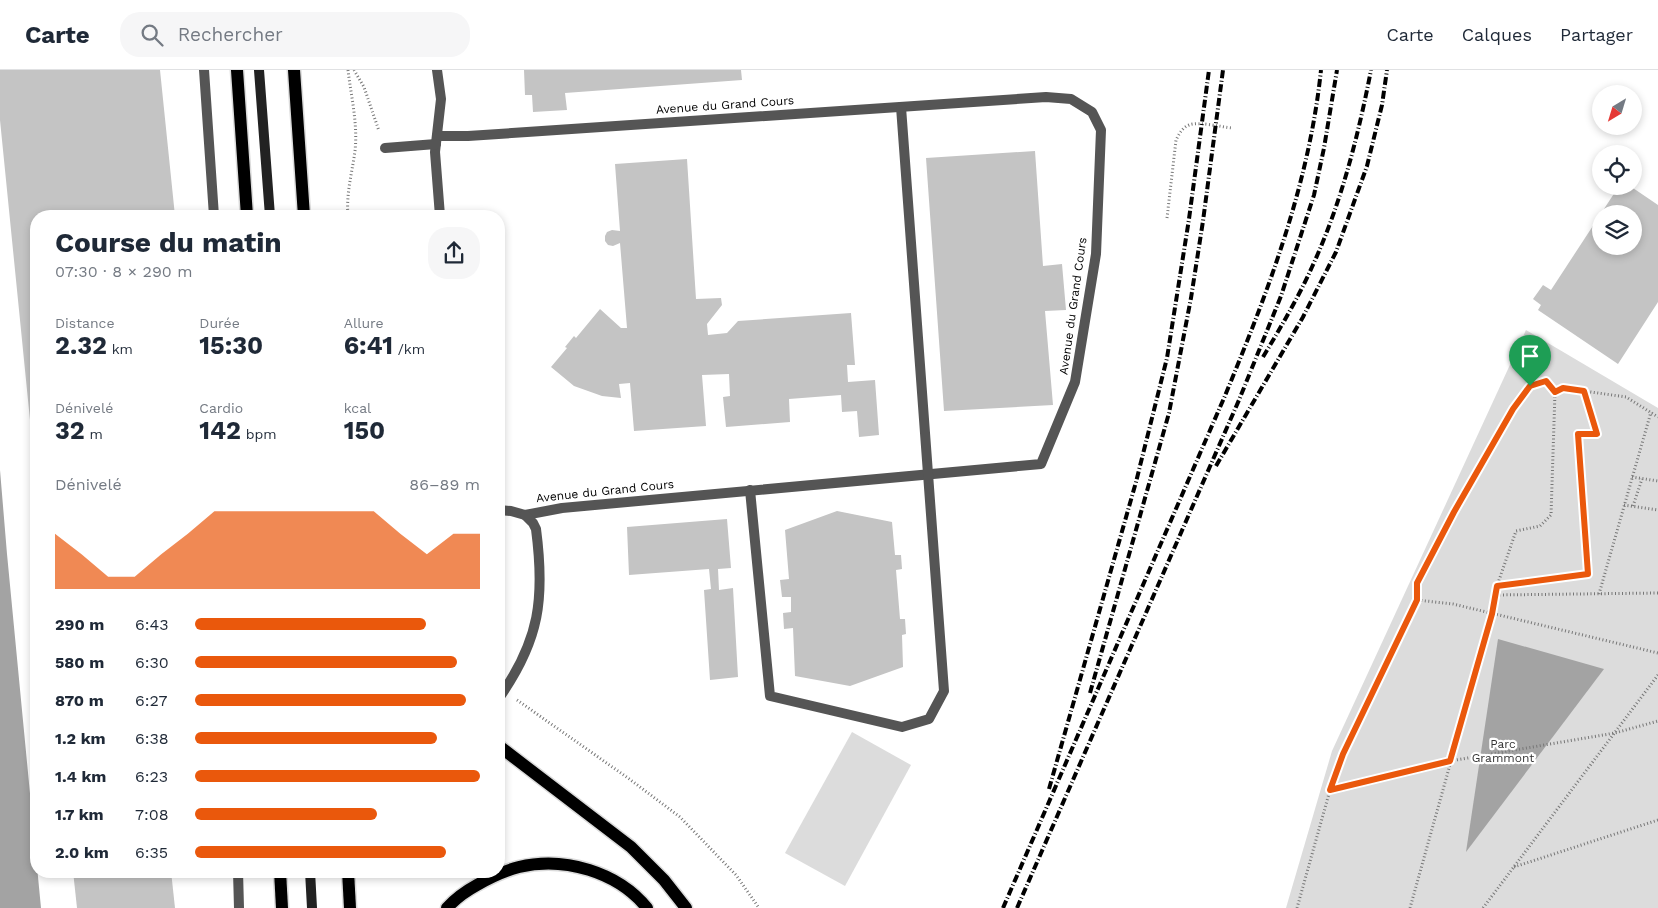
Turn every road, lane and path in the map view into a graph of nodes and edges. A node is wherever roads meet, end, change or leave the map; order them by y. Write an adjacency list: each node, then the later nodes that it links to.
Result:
1 (204, 70): 12 (street)
2 (237, 70): 13 (main road)
3 (259, 70): 14 (main road)
4 (294, 70): 15 (main road)
5 (348, 70): 16 (path)
6 (354, 70): 11 (path)
7 (437, 70): 10 (street)
8 (901, 107): 10 (street, Avenue du Grand Cours); 23 (street); 23 (street, Avenue du Grand Cours)
9 (1232, 128): 18 (path)
10 (437, 140): 11 (street, Avenue du Grand Cours); 17 (street)
11 (385, 148)
12 (214, 210)
13 (247, 210)
14 (270, 210)
15 (304, 210)
16 (347, 210)
17 (440, 210)
18 (1166, 218)
19 (1584, 391): 20 (path); 21 (path); 33 (path)
20 (1555, 392): 33 (path); 37 (path)
21 (1651, 412): 22 (path); 24 (path)
22 (1658, 417)
23 (928, 475): 27 (street, Avenue du Grand Cours); 27 (street)
24 (1632, 477): 25 (path); 28 (path)
25 (1642, 479): 26 (path); 29 (path)
26 (1658, 481)
27 (750, 490): 32 (street, Avenue du Grand Cours)
28 (1624, 505): 29 (path); 35 (path)
29 (1633, 506): 30 (path)
30 (1658, 510)
31 (505, 511): 32 (street, Avenue du Grand Cours)
32 (525, 515): 41 (street)
33 (1497, 586): 36 (path)
34 (1658, 593): 35 (path)
35 (1599, 594): 36 (path)
36 (1496, 595): 38 (path)
37 (1417, 600): 38 (path); 47 (path)
38 (1492, 614): 39 (path); 46 (path)
39 (1658, 653)
40 (1658, 675): 44 (path)
41 (505, 689)
42 (517, 700): 63 (path)
43 (1658, 721): 44 (path)
44 (1614, 733): 46 (path); 49 (path)
45 (505, 751): 62 (main road)
46 (1450, 761): 47 (path); 65 (path)
47 (1330, 790): 64 (path)
48 (1658, 820): 49 (path)
49 (1514, 867): 66 (path)
50 (505, 872): 61 (main road)
51 (238, 878): 56 (street)
52 (280, 878): 57 (main road)
53 (310, 878): 58 (main road)
54 (348, 878): 59 (main road)
55 (490, 878): 60 (main road)
56 (239, 908)
57 (282, 908)
58 (312, 908)
59 (350, 908)
60 (447, 908)
61 (647, 908)
62 (686, 908)
63 (759, 908)
64 (1297, 908)
65 (1410, 908)
66 (1482, 908)

